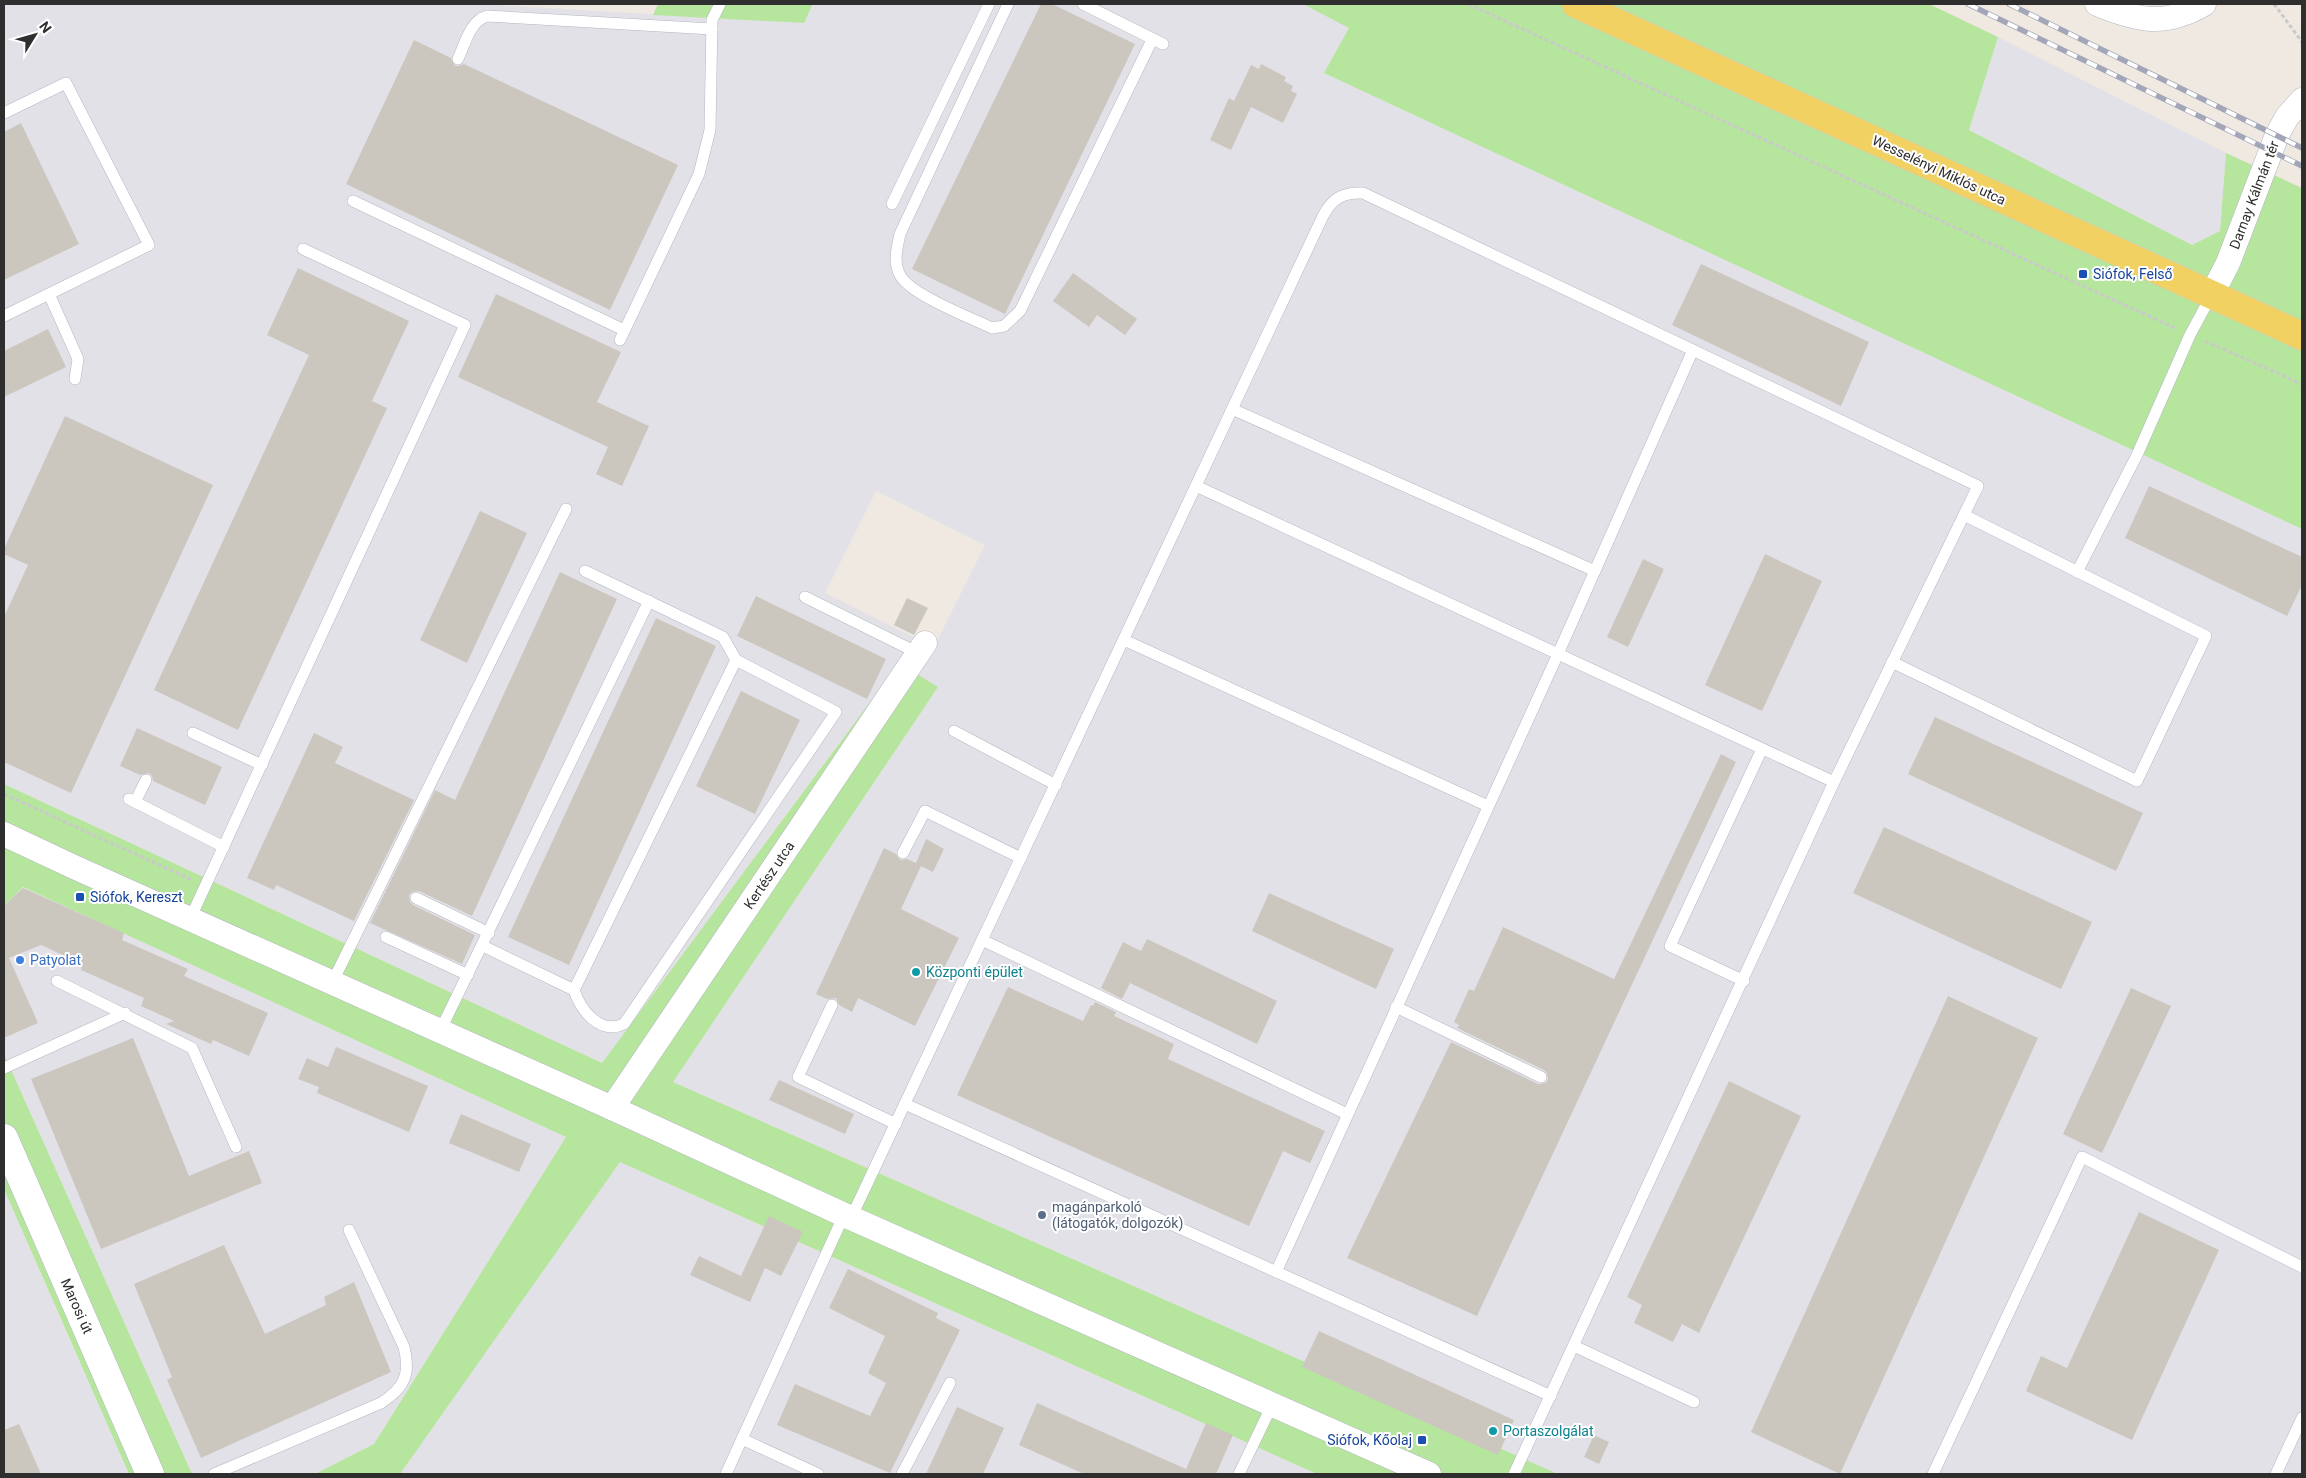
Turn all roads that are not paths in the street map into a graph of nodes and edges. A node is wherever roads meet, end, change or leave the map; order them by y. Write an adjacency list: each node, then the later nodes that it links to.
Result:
1 (720, 4): 8 (lane)
2 (989, 4): 13 (lane)
3 (1008, 4): 4 (lane)
4 (1083, 4)
5 (1576, 4): 16 (main road, Wesselényi Miklós utca)
6 (2098, 4): 7 (street)
7 (2196, 9)
8 (712, 29): 9 (lane); 12 (lane)
9 (458, 59)
10 (2302, 100): 16 (street, Darnay Kálmán tér)
11 (4, 113): 15 (lane)
12 (353, 201)
13 (892, 204)
14 (303, 249): 38 (lane)
15 (49, 294): 17 (lane); 20 (lane)
16 (2212, 294): 18 (main road, Wesselényi Miklós utca); 27 (lane)
17 (4, 316)
18 (2302, 336)
19 (1693, 350): 21 (lane); 24 (lane); 26 (lane)
20 (75, 379)
21 (1232, 408): 22 (lane); 26 (lane)
22 (1196, 486): 30 (lane); 32 (lane)
23 (566, 509): 56 (lane)
24 (1964, 515): 27 (lane); 34 (lane)
25 (585, 571): 29 (lane)
26 (1595, 571): 32 (lane)
27 (2078, 572): 34 (lane)
28 (805, 596): 31 (lane)
29 (649, 601): 33 (lane); 49 (lane)
30 (1124, 640): 41 (lane); 42 (lane)
31 (921, 648): 65 (street, Kertész utca)
32 (1558, 654): 37 (lane); 42 (lane)
33 (736, 660): 57 (lane); 57 (lane)
34 (1892, 662): 40 (lane)
35 (954, 731): 41 (lane)
36 (193, 733): 38 (lane)
37 (1762, 749): 40 (lane); 55 (lane)
38 (262, 765): 44 (lane)
39 (146, 780): 44 (lane)
40 (1834, 782): 55 (lane)
41 (1056, 785): 46 (lane)
42 (1488, 806): 59 (lane)
43 (4, 834): 48 (street)
44 (224, 847): 48 (lane)
45 (903, 853): 46 (lane)
46 (1021, 858): 51 (lane)
47 (416, 898): 49 (lane)
48 (190, 919): 56 (street)
49 (489, 933): 52 (lane)
50 (386, 937): 53 (lane)
51 (982, 940): 64 (lane); 66 (lane)
52 (483, 946): 53 (lane); 57 (lane)
53 (468, 975): 61 (lane)
54 (57, 981): 60 (lane)
55 (1744, 981): 74 (lane)
56 (332, 983): 61 (street)
57 (574, 990)
58 (832, 1005): 67 (lane)
59 (1396, 1007): 63 (lane); 66 (lane)
60 (126, 1013): 62 (lane); 69 (lane)
61 (440, 1031): 65 (street)
62 (4, 1068)
63 (1541, 1077)
64 (905, 1104): 67 (lane); 73 (lane)
65 (612, 1108): 70 (street)
66 (1346, 1114): 73 (lane)
67 (896, 1124): 70 (lane)
68 (4, 1138): 81 (street, Marosi út)
69 (236, 1147)
70 (848, 1217): 78 (street); 80 (lane)
71 (348, 1230): 82 (lane)
72 (2302, 1267): 89 (lane)
73 (1276, 1272): 76 (lane)
74 (1574, 1346): 76 (lane); 77 (lane)
75 (950, 1383): 85 (lane)
76 (1551, 1396): 88 (lane)
77 (1694, 1402)
78 (1272, 1405): 86 (lane); 87 (street)
79 (2302, 1418): 90 (lane)
80 (742, 1439): 83 (lane); 84 (lane)
81 (146, 1473)
82 (214, 1474)
83 (726, 1474)
84 (818, 1474)
85 (902, 1474)
86 (1239, 1474)
87 (1429, 1474)
88 (1514, 1474)
89 (1933, 1474)
90 (2276, 1474)

